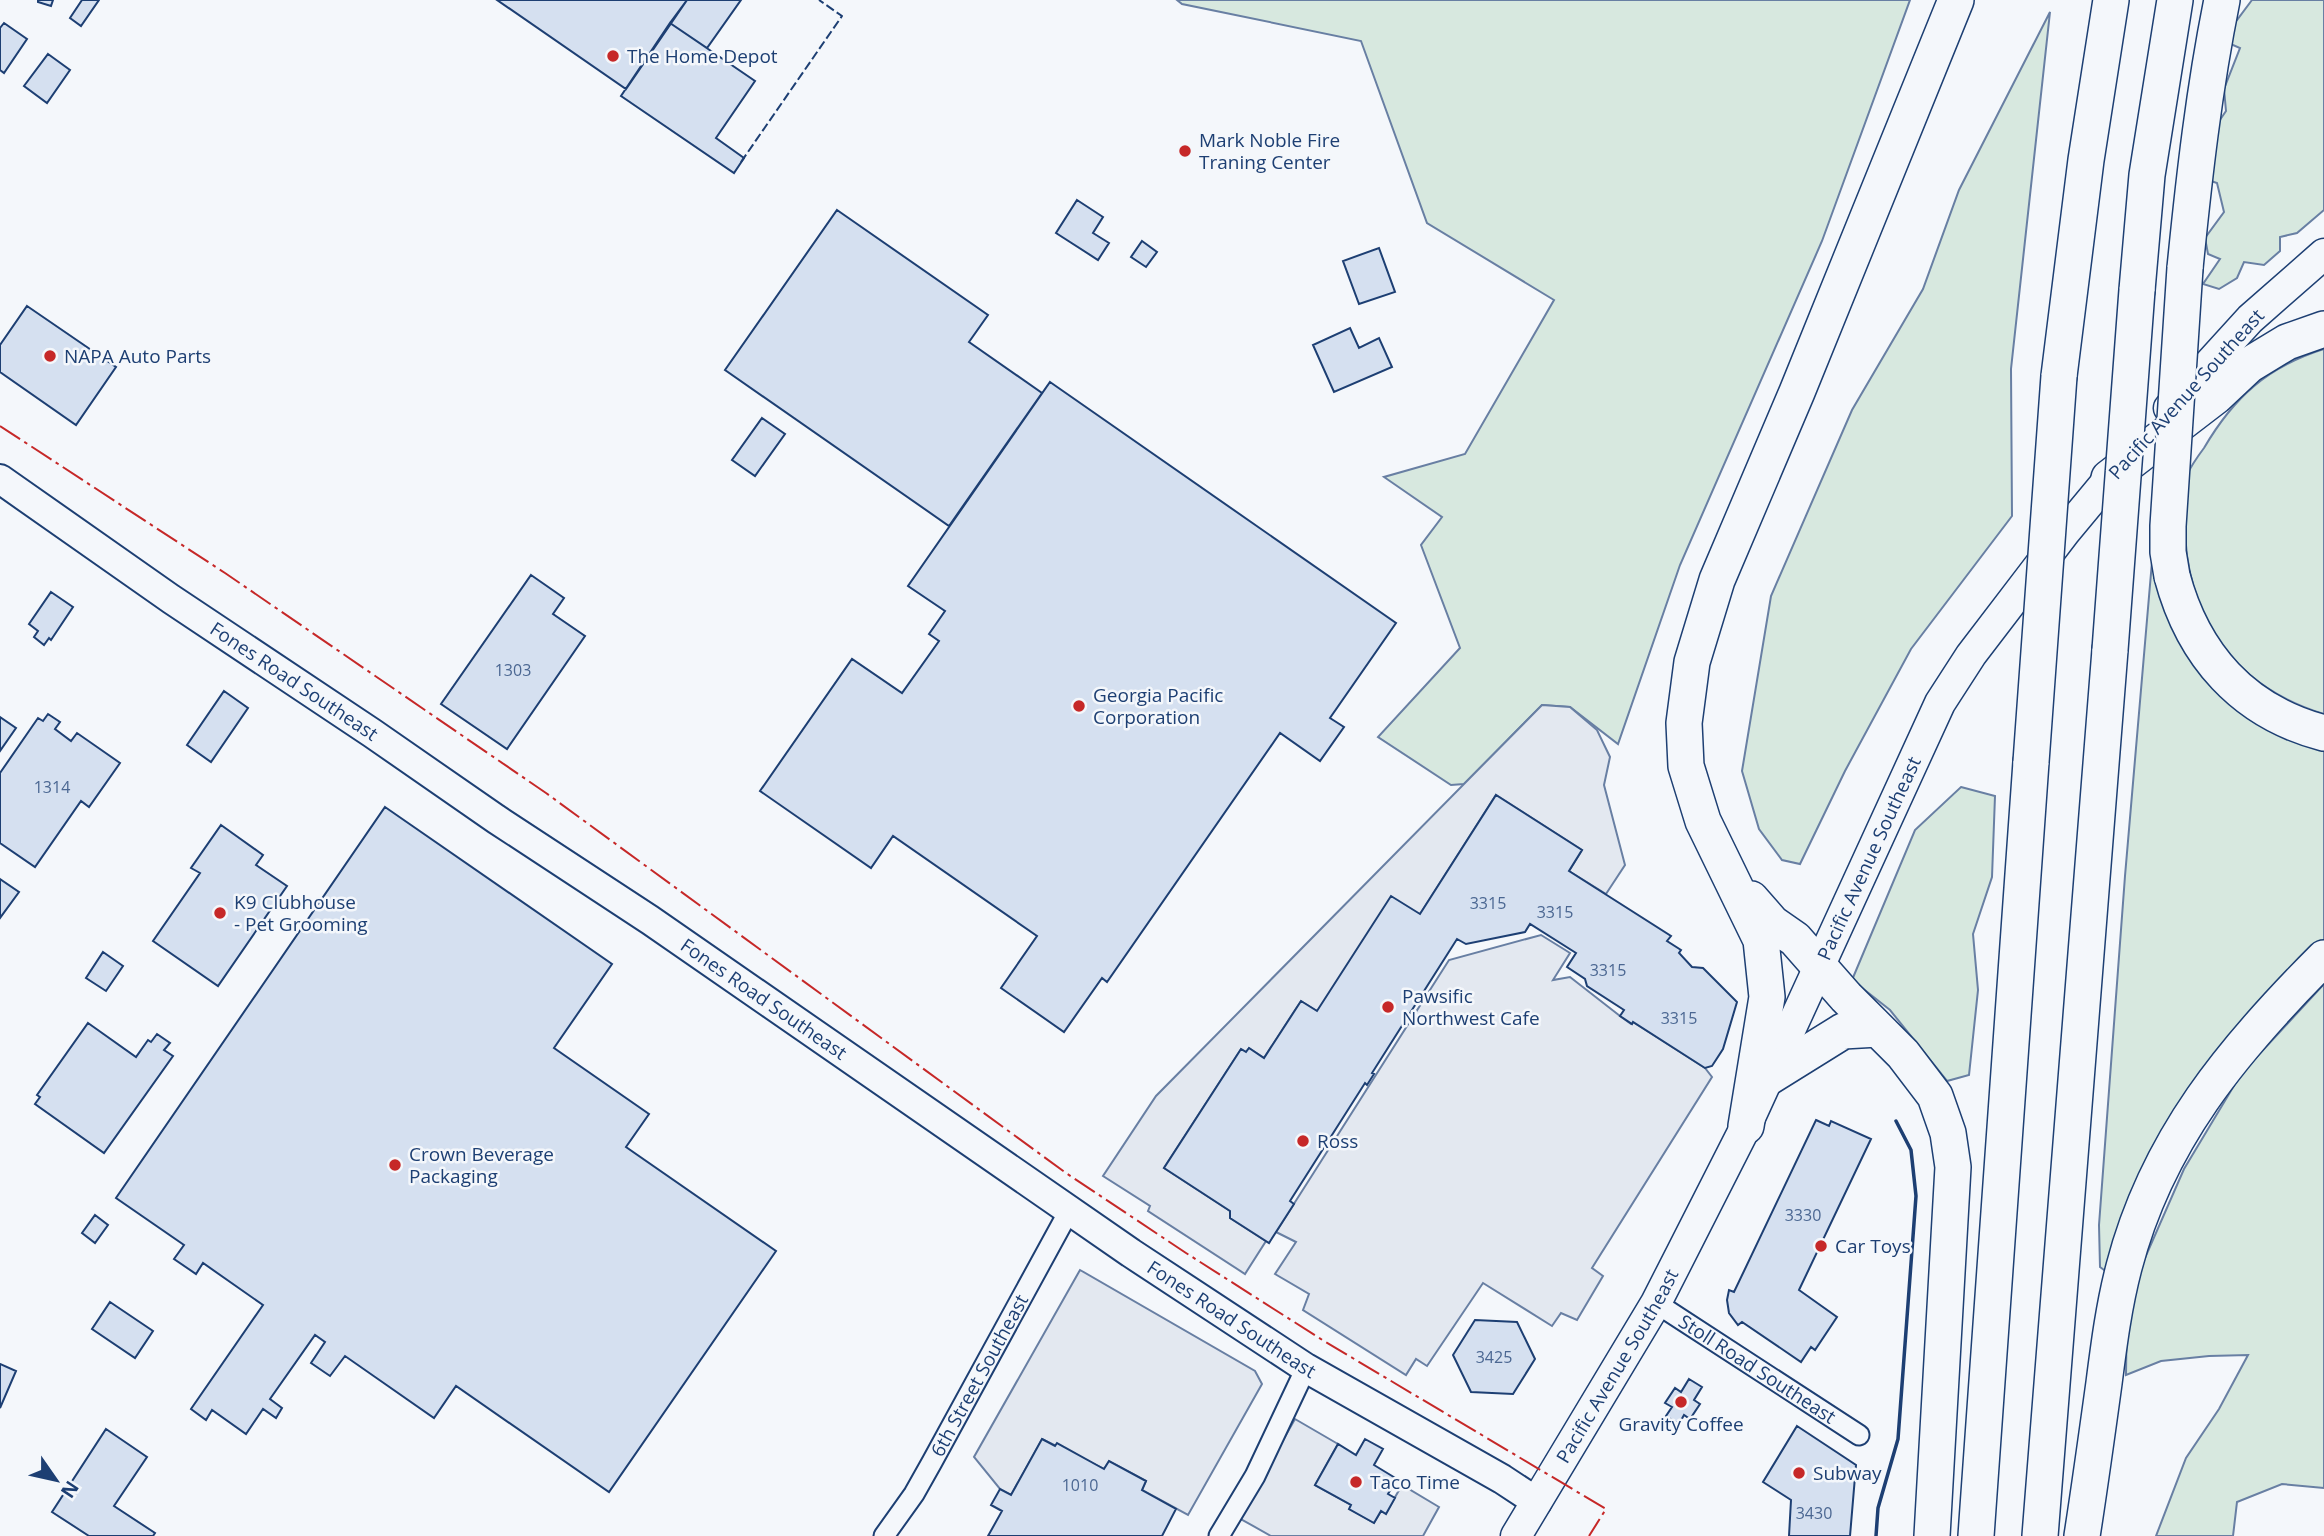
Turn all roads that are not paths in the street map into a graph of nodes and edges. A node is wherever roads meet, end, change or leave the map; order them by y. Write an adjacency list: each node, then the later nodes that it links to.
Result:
1 (1956, 0): 10 (highway)
2 (2111, 0): 25 (highway, bridge)
3 (2175, 0): 26 (highway, bridge)
4 (2222, 0): 9 (highway, bridge)
5 (2324, 254): 7 (main road, Pacific Avenue Southeast)
6 (2324, 329): 7 (highway)
7 (2109, 478): 12 (main road, Pacific Avenue Southeast)
8 (0, 479): 16 (street, Fones Road Southeast)
9 (2324, 733)
10 (1732, 878): 12 (highway); 15 (highway)
11 (2324, 958): 27 (highway)
12 (1818, 965): 13 (highway); 14 (main road, Pacific Avenue Southeast)
13 (1878, 1029): 14 (highway); 24 (highway)
14 (1769, 1077): 15 (main road, Pacific Avenue Southeast)
15 (1746, 1126): 17 (main road, Pacific Avenue Southeast)
16 (1069, 1211): 18 (street, Fones Road Southeast); 21 (street, 6th Street Southeast)
17 (1656, 1303): 19 (street, Stoll Road Southeast); 20 (main road, Pacific Avenue Southeast)
18 (1307, 1368): 20 (street, Fones Road Southeast); 22 (street)
19 (1859, 1435)
20 (1537, 1502): 23 (main road, Pacific Avenue Southeast)
21 (884, 1536)
22 (1219, 1536)
23 (1516, 1536)
24 (1932, 1536)
25 (1976, 1536)
26 (2040, 1536)
27 (2082, 1536)

